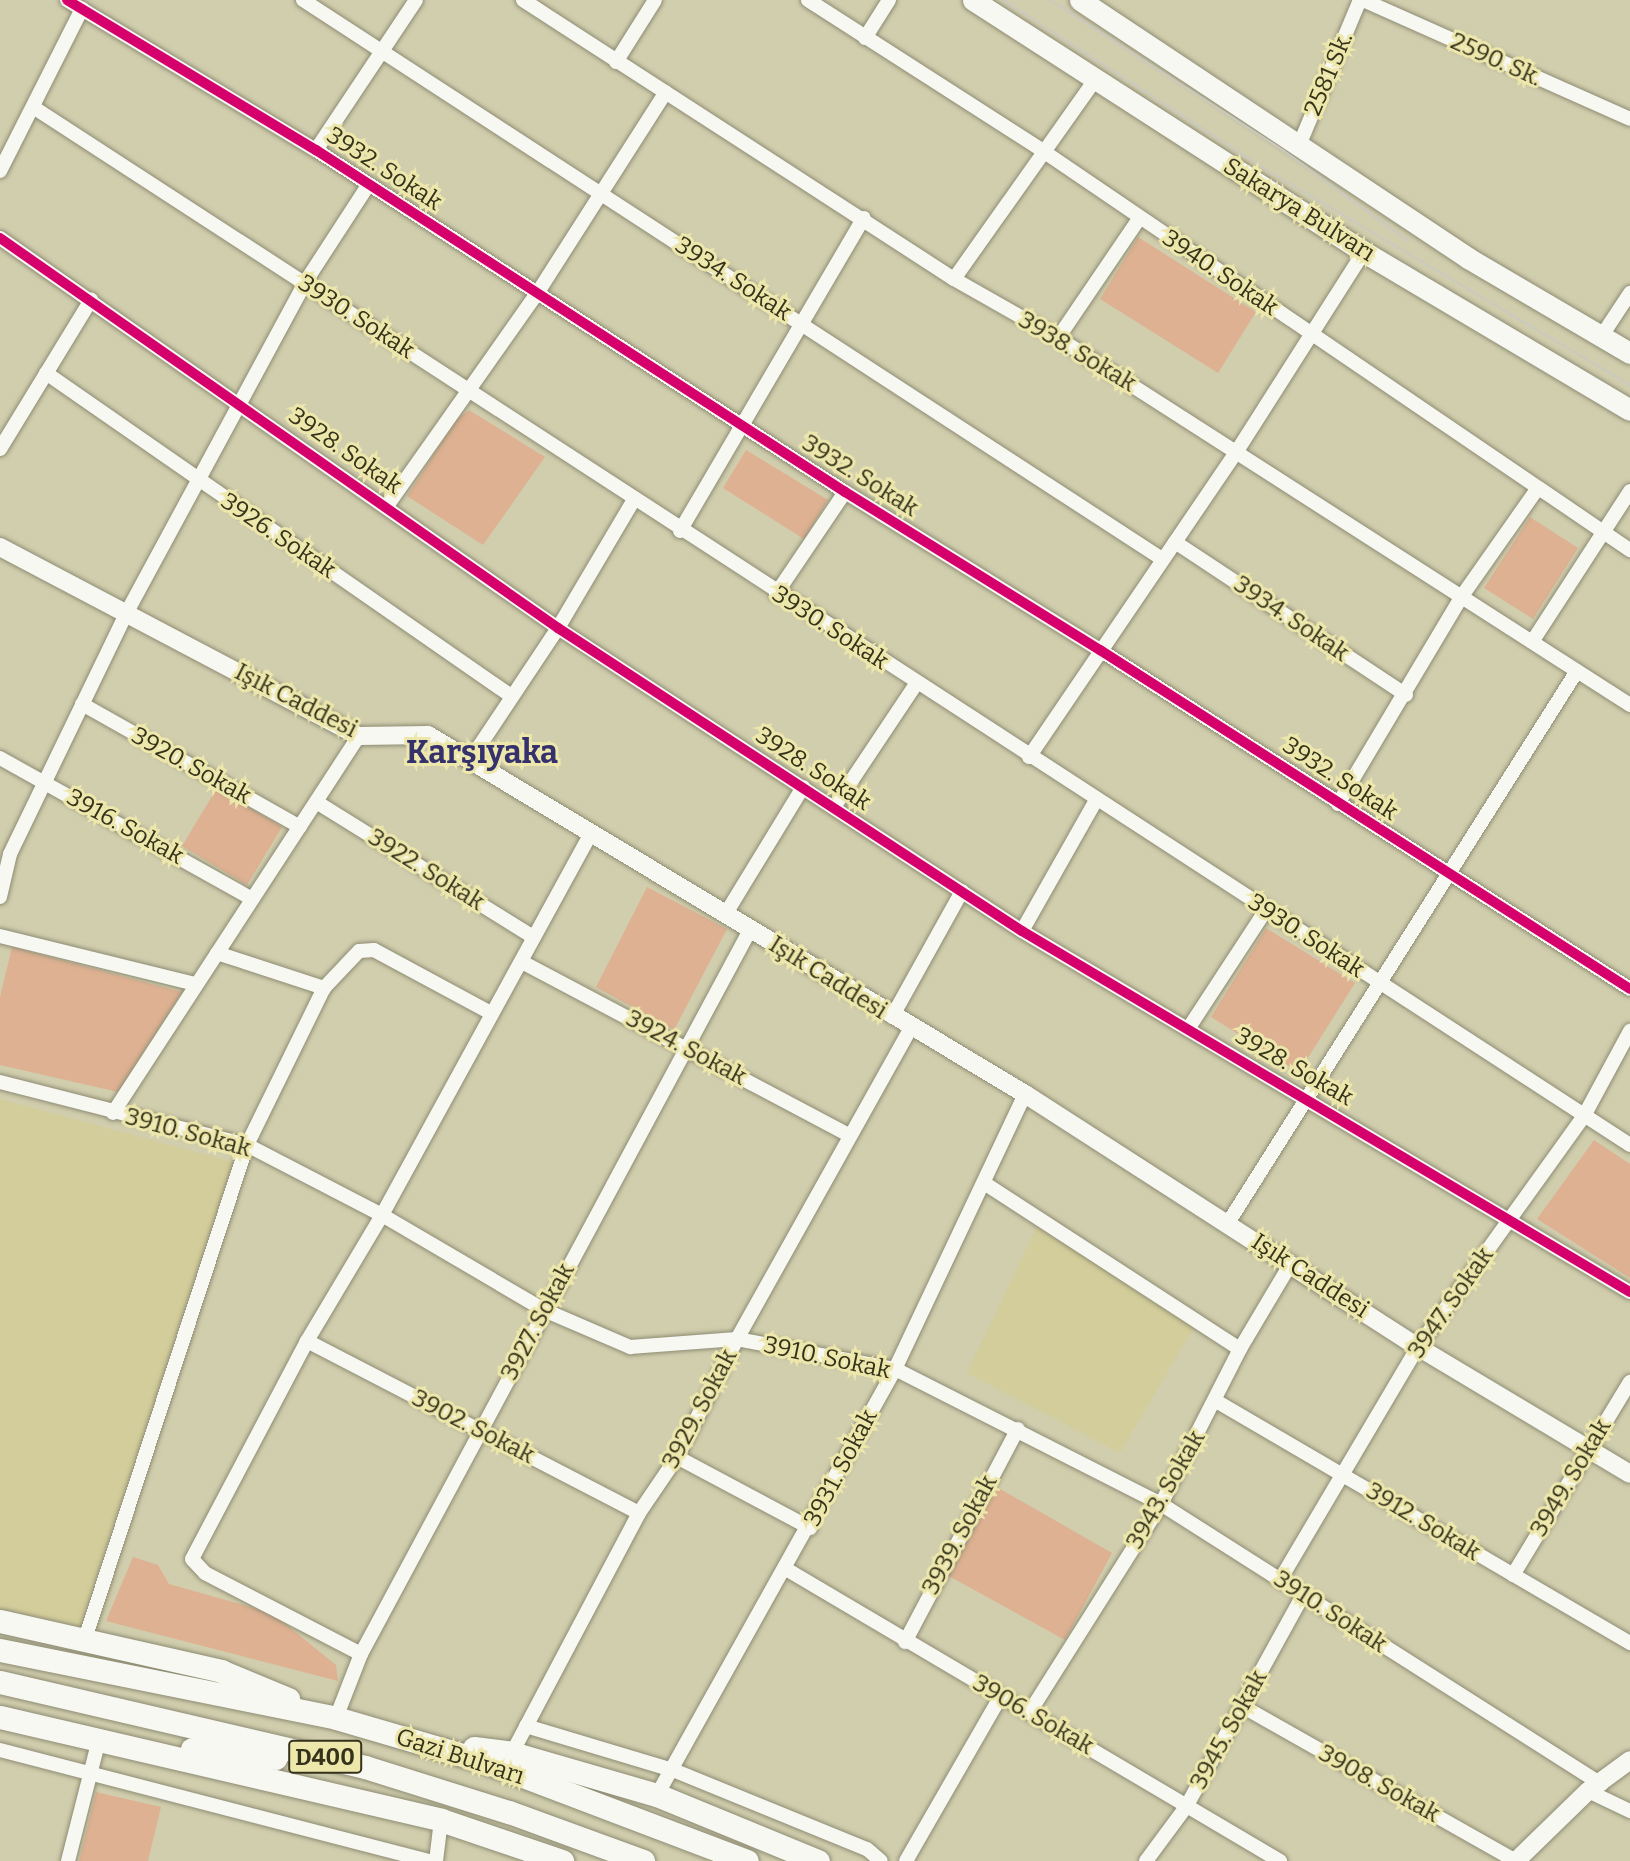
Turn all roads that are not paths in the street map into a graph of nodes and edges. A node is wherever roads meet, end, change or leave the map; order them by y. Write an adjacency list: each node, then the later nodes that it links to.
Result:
1 (67, 0): 11 (street, 3932. Sokak)
2 (303, 0): 13 (street, 3934. Sokak)
3 (416, 0): 13 (street)
4 (523, 0): 14 (street, 3938. Sokak)
5 (655, 0): 14 (street)
6 (808, 0): 12 (street, 3940. Sokak)
7 (889, 0): 12 (street)
8 (973, 0): 15 (main road, Sakarya Bulvarı)
9 (1080, 0): 19 (main road, Sakarya Bulvarı)
10 (1361, 0): 18 (street, 2590. Sk.); 19 (street, 2581 Sk.)
11 (82, 9): 17 (street); 20 (street, 3932. Sokak)
12 (865, 38): 21 (street, 3940. Sokak)
13 (383, 52): 20 (street); 24 (street, 3934. Sokak)
14 (616, 62): 16 (street, 3938. Sokak)
15 (1095, 80): 21 (street); 28 (main road, Sakarya Bulvarı)
16 (666, 92): 24 (street); 25 (street, 3938. Sokak)
17 (33, 107): 22 (street); 30 (street, 3930. Sokak)
18 (1630, 119)
19 (1298, 148): 36 (main road, Sakarya Bulvarı)
20 (316, 150): 23 (street, 3932. Sokak)
21 (1043, 151): 26 (street, 3940. Sokak); 29 (street)
22 (0, 171)
23 (369, 184): 30 (street); 31 (street, 3932. Sokak)
24 (600, 194): 31 (street); 34 (street, 3934. Sokak)
25 (864, 218): 29 (street, 3938. Sokak); 34 (street)
26 (1139, 219): 35 (street, 3940. Sokak); 37 (street)
27 (0, 238): 33 (street, 3928. Sokak)
28 (1364, 252): 35 (street); 42 (main road, Sakarya Bulvarı)
29 (954, 279): 37 (street, 3938. Sokak)
30 (304, 284): 40 (street, 3930. Sokak); 41 (street)
31 (538, 292): 40 (street); 43 (street, 3932. Sokak)
32 (1630, 293): 36 (street)
33 (91, 300): 39 (street); 41 (street, 3928. Sokak)
34 (804, 325): 43 (street); 57 (street, 3934. Sokak)
35 (1311, 335): 45 (street); 47 (street, 3940. Sokak)
36 (1601, 337): 38 (main road, Sakarya Bulvarı)
37 (1058, 338): 45 (street, 3938. Sokak)
38 (1630, 353)
39 (46, 373): 44 (street); 46 (street, 3926. Sokak)
40 (468, 390): 50 (street, 3930. Sokak); 51 (street)
41 (240, 402): 46 (street); 51 (street, 3928. Sokak)
42 (1630, 410)
43 (744, 428): 49 (street, 3932. Sokak); 52 (street)
44 (0, 449)
45 (1237, 451): 54 (street); 59 (street, 3938. Sokak)
46 (197, 480): 60 (street); 67 (street, 3926. Sokak)
47 (1538, 488): 53 (street, 3940. Sokak); 59 (street)
48 (1630, 491): 53 (street)
49 (845, 492): 58 (street); 63 (street, 3932. Sokak)
50 (633, 501): 52 (street, 3930. Sokak); 61 (street)
51 (387, 506): 61 (street, 3928. Sokak)
52 (680, 531): 58 (street, 3930. Sokak)
53 (1603, 532): 56 (street, 3940. Sokak); 62 (street)
54 (1175, 542): 57 (street); 66 (street, 3934. Sokak)
55 (0, 547): 60 (street, Işık Caddesi)
56 (1630, 550)
57 (1162, 559): 63 (street)
58 (776, 593): 65 (street, 3930. Sokak)
59 (1462, 596): 62 (street, 3938. Sokak); 66 (street)
60 (127, 612): 68 (street); 70 (street, Işık Caddesi)
61 (558, 628): 67 (street); 75 (street, 3928. Sokak)
62 (1532, 642): 64 (street, 3938. Sokak)
63 (1100, 650): 71 (street); 78 (street, 3932. Sokak)
64 (1577, 671): 69 (street, 3938. Sokak); 82 (street)
65 (916, 684): 71 (street, 3930. Sokak); 79 (street)
66 (1406, 695): 78 (street)
67 (511, 696): 73 (street)
68 (82, 704): 74 (street); 80 (street, 3920. Sokak)
69 (1630, 705)
70 (359, 736): 73 (street, Işık Caddesi); 77 (street)
71 (1029, 757): 76 (street, 3930. Sokak)
72 (0, 758): 74 (street, 3916. Sokak)
73 (470, 760): 81 (street, Işık Caddesi)
74 (45, 782): 84 (street); 85 (street, 3916. Sokak)
75 (803, 787): 79 (street, 3928. Sokak); 87 (street)
76 (1096, 800): 86 (street, 3930. Sokak); 89 (street)
77 (318, 803): 80 (street); 91 (street, 3922. Sokak)
78 (1338, 804): 82 (street, 3932. Sokak)
79 (834, 807): 83 (street, 3928. Sokak)
80 (300, 827): 85 (street)
81 (591, 833): 87 (street, Işık Caddesi); 91 (street)
82 (1446, 872): 95 (street); 97 (street, 3932. Sokak)
83 (962, 891): 89 (street, 3928. Sokak); 99 (street)
84 (0, 897)
85 (250, 898): 92 (street)
86 (1266, 910): 95 (street, 3930. Sokak); 101 (street)
87 (725, 915): 88 (street, Işık Caddesi)
88 (750, 930): 99 (street, Işık Caddesi); 103 (street, 3927. Sokak)
89 (1022, 931): 101 (street, 3928. Sokak)
90 (0, 936): 94 (street)
91 (533, 937): 93 (street)
92 (217, 953): 94 (street); 96 (street)
93 (522, 962): 98 (street); 103 (street, 3924. Sokak)
94 (195, 984): 107 (street)
95 (1379, 984): 106 (street); 108 (street, 3930. Sokak)
96 (324, 988): 98 (street); 110 (street)
97 (1630, 989)
98 (491, 1013): 113 (street)
99 (892, 1017): 100 (street, Işık Caddesi)
100 (910, 1029): 105 (street, Işık Caddesi); 109 (street, 3929. Sokak)
101 (1188, 1029): 106 (street, 3928. Sokak)
102 (1630, 1031): 108 (street, 3947. Sokak)
103 (684, 1046): 109 (street, 3924. Sokak); 118 (street, 3927. Sokak)
104 (0, 1082): 107 (street, 3910. Sokak)
105 (1025, 1094): 112 (street, 3931. Sokak); 115 (street, Işık Caddesi)
106 (1305, 1098): 114 (street, 3928. Sokak); 115 (street)
107 (113, 1113): 110 (street, 3910. Sokak)
108 (1584, 1115): 111 (street, 3930. Sokak); 114 (street, 3947. Sokak)
109 (849, 1135): 119 (street, 3929. Sokak)
110 (247, 1145): 113 (street, 3910. Sokak); 140 (street)
111 (1630, 1145)
112 (984, 1183): 122 (street); 123 (street, 3931. Sokak)
113 (382, 1215): 118 (street, 3910. Sokak); 120 (street)
114 (1509, 1218): 117 (street, 3928. Sokak); 121 (street, 3947. Sokak)
115 (1228, 1223): 116 (street, Işık Caddesi)
116 (1291, 1263): 121 (street, Işık Caddesi); 122 (street, 3943. Sokak)
117 (1630, 1292)
118 (544, 1310): 119 (street, 3910. Sokak); 127 (street, 3927. Sokak)
119 (737, 1339): 123 (street, 3910. Sokak); 129 (street, 3929. Sokak)
120 (307, 1341): 127 (street, 3902. Sokak); 144 (street)
121 (1419, 1347): 128 (street, Işık Caddesi); 131 (street, 3947. Sokak)
122 (1240, 1349): 125 (street, 3943. Sokak)
123 (895, 1369): 126 (street, 3910. Sokak); 134 (street, 3931. Sokak)
124 (1630, 1382): 128 (street, 3949. Sokak)
125 (1216, 1401): 131 (street, 3912. Sokak); 132 (street, 3943. Sokak)
126 (1018, 1429): 132 (street, 3910. Sokak); 141 (street, 3939. Sokak)
127 (480, 1431): 133 (street, 3902. Sokak); 144 (street, 3927. Sokak)
128 (1588, 1447): 130 (street, Işık Caddesi); 136 (street, 3949. Sokak)
129 (677, 1457): 133 (street, 3929. Sokak); 134 (street)
130 (1630, 1474)
131 (1343, 1475): 136 (street, 3912. Sokak); 137 (street, 3947. Sokak)
132 (1161, 1504): 137 (street, 3910. Sokak); 148 (street, 3943. Sokak)
133 (639, 1513): 151 (street, 3929. Sokak)
134 (810, 1528): 135 (street, 3931. Sokak)
135 (786, 1569): 141 (street, 3906. Sokak); 158 (street, 3931. Sokak)
136 (1513, 1575): 142 (street, 3912. Sokak)
137 (1280, 1580): 138 (street, 3910. Sokak)
138 (1303, 1595): 147 (street, 3945. Sokak); 160 (street, 3910. Sokak)
139 (0, 1621): 140 (highway)
140 (85, 1639): 150 (highway)
141 (905, 1642): 146 (street, 3906. Sokak)
142 (1630, 1643)
143 (0, 1650): 150 (highway, Gazi Bulvarı / D400)
144 (361, 1654): 150 (street, 3927. Sokak)
145 (0, 1682): 157 (highway, Gazi Bulvarı / D400)
146 (1001, 1696): 148 (street, 3906. Sokak); 173 (street)
147 (1242, 1706): 162 (street, 3945. Sokak); 176 (street, 3908. Sokak)
148 (1031, 1710): 162 (street, 3906. Sokak)
149 (0, 1717): 152 (highway)
150 (336, 1718): 153 (highway, Gazi Bulvarı / D400)
151 (526, 1726): 155 (street, 3929. Sokak); 158 (street)
152 (99, 1739): 157 (highway); 159 (street); 164 (highway)
153 (416, 1742): 155 (highway); 170 (highway, Gazi Bulvarı / D400)
154 (0, 1750): 159 (street)
155 (512, 1753): 161 (highway)
156 (1630, 1760): 160 (street)
157 (365, 1767): 169 (highway, Gazi Bulvarı / D400)
158 (673, 1770): 161 (street, 3931. Sokak); 172 (street)
159 (89, 1771): 165 (street); 166 (street)
160 (1594, 1787): 163 (street, 3910. Sokak); 176 (street)
161 (657, 1795): 171 (highway)
162 (1186, 1807): 174 (street, 3945. Sokak); 175 (street, 3906. Sokak)
163 (1630, 1811)
164 (441, 1819): 167 (street); 168 (highway)
165 (68, 1861)
166 (428, 1861)
167 (436, 1861)
168 (562, 1861)
169 (643, 1861)
170 (747, 1861)
171 (818, 1861)
172 (881, 1861)
173 (906, 1861)
174 (1146, 1861)
175 (1280, 1861)
176 (1516, 1861)

